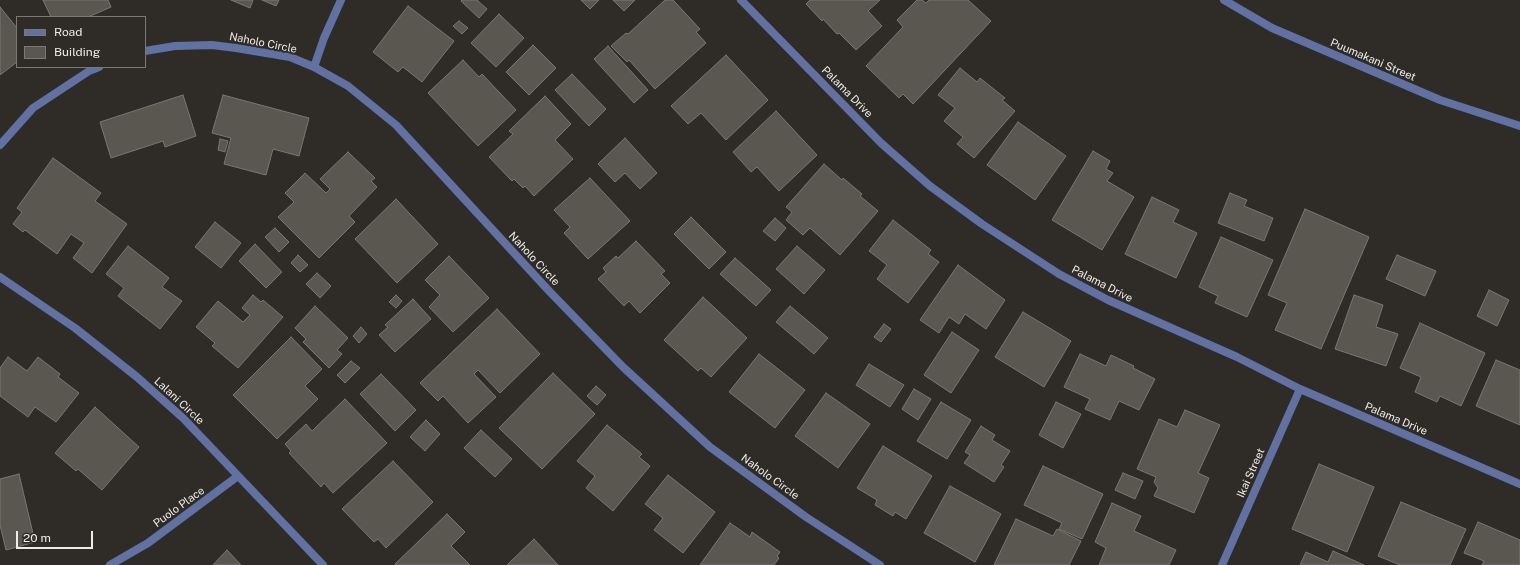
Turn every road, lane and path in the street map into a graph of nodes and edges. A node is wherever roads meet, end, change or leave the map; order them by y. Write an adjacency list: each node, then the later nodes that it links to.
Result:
1 (341, 0): 5 (street)
2 (741, 0): 10 (street, Palama Drive)
3 (1224, 0): 7 (street, Puumakani Street)
4 (146, 51): 5 (street, Naholo Circle)
5 (314, 67): 15 (street, Naholo Circle)
6 (96, 68): 8 (street)
7 (1520, 126)
8 (0, 145)
9 (0, 277): 11 (street, Lalani Circle)
10 (1300, 389): 12 (street, Palama Drive); 16 (street, Ikai Street)
11 (238, 476): 13 (street, Puolo Place); 14 (street, Lalani Circle)
12 (1520, 484)
13 (110, 565)
14 (324, 565)
15 (880, 565)
16 (1222, 565)

